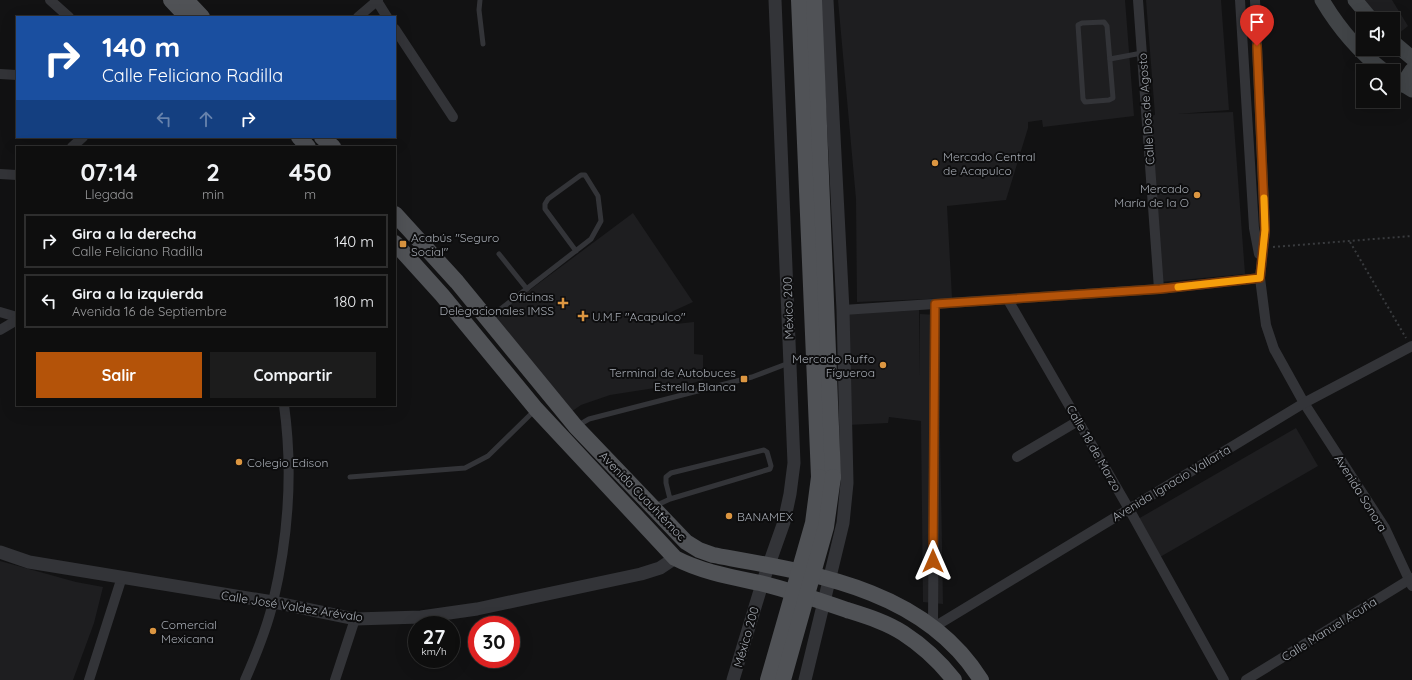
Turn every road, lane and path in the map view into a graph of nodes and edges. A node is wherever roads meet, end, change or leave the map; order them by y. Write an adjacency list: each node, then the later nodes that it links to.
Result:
1 (50, 0): 16 (street)
2 (171, 0): 17 (main road)
3 (186, 0): 18 (main road)
4 (480, 0): 22 (lane)
5 (775, 0): 63 (street, México 200)
6 (798, 0): 71 (main road, México 200)
7 (814, 0): 71 (main road, México 200)
8 (827, 0): 56 (street)
9 (1138, 0): 24 (street, Calle Dos de Agosto)
10 (1240, 0): 33 (street)
11 (1255, 0): 34 (street)
12 (1322, 0): 27 (main road)
13 (1355, 0): 15 (main road)
14 (377, 1): 19 (street); 20 (street)
15 (1365, 12)
16 (68, 16)
17 (186, 16)
18 (201, 16)
19 (359, 16)
20 (386, 16)
21 (396, 31): 32 (street)
22 (482, 44)
23 (1400, 48): 25 (main road)
24 (1142, 54): 26 (lane); 53 (street, Calle Dos de Agosto)
25 (1412, 58)
26 (1110, 59): 26 (lane)
27 (1376, 64)
28 (1412, 70): 31 (main road)
29 (0, 74): 30 (street)
30 (16, 75)
31 (1402, 84)
32 (453, 117)
33 (1248, 122): 34 (street); 50 (street)
34 (1260, 122): 47 (street)
35 (82, 138): 38 (street)
36 (300, 138): 39 (main road)
37 (323, 138): 40 (main road)
38 (73, 146)
39 (307, 146)
40 (332, 146)
41 (0, 174): 42 (street)
42 (16, 175)
43 (396, 215): 60 (main road, Avenida Cuauhtémoc)
44 (1412, 236): 45 (path)
45 (1350, 242): 47 (path); 62 (path)
46 (396, 244): 66 (main road, Avenida Cuauhtémoc)
47 (1263, 248): 50 (street)
48 (576, 251): 48 (lane); 52 (lane)
49 (498, 254): 52 (lane)
50 (1260, 264): 51 (street, Avenida Sonora)
51 (1260, 278): 53 (street); 64 (street, Avenida Sonora)
52 (527, 289): 60 (lane)
53 (1160, 289): 54 (street)
54 (1008, 300): 55 (street); 67 (street, Calle 18 de Marzo)
55 (935, 304): 56 (street); 85 (street)
56 (843, 310): 79 (street)
57 (0, 312): 58 (street)
58 (16, 319)
59 (16, 320): 61 (street)
60 (487, 320): 68 (main road, Avenida Cuauhtémoc)
61 (0, 330)
62 (1412, 347): 64 (street, Avenida Ignacio Vallarta)
63 (790, 363): 68 (lane); 77 (street, México 200)
64 (1304, 403): 74 (street, Avenida Ignacio Vallarta); 80 (street, Avenida Sonora)
65 (284, 406): 82 (street)
66 (536, 409): 70 (lane); 76 (main road, Avenida Cuauhtémoc)
67 (1078, 421): 69 (street); 74 (street, Calle 18 de Marzo)
68 (576, 427): 73 (main road, Avenida Cuauhtémoc)
69 (1017, 457)
70 (350, 477)
71 (826, 477): 90 (main road, México 200, bridge); 91 (main road, México 200, bridge)
72 (670, 499): 72 (lane); 73 (lane)
73 (652, 507): 77 (main road, Avenida Cuauhtémoc)
74 (1129, 509): 85 (street, Avenida Ignacio Vallarta); 95 (street, Calle 18 de Marzo)
75 (0, 552): 78 (street, Calle José Valdez Arévalo)
76 (676, 558): 81 (main road, Avenida Cuauhtémoc); 84 (street, Calle José Valdez Arévalo)
77 (768, 565): 79 (main road, Avenida Cuauhtémoc); 81 (street, México 200)
78 (122, 577): 82 (street, Calle José Valdez Arévalo); 86 (street)
79 (831, 579): 83 (street); 85 (main road, Avenida Cuauhtémoc)
80 (1411, 581): 96 (street, Calle Manuel Acuña)
81 (762, 584): 83 (main road, Avenida Cuauhtémoc); 89 (street, México 200)
82 (273, 602): 84 (street, Calle José Valdez Arévalo); 87 (street)
83 (825, 602): 92 (street); 93 (main road, Avenida Cuauhtémoc)
84 (355, 618): 88 (street)
85 (934, 626): 94 (main road, Avenida Cuauhtémoc)
86 (89, 680)
87 (245, 680)
88 (335, 680)
89 (733, 680)
90 (768, 680)
91 (783, 680)
92 (805, 680)
93 (954, 680)
94 (981, 680)
95 (1224, 680)
96 (1246, 680)

